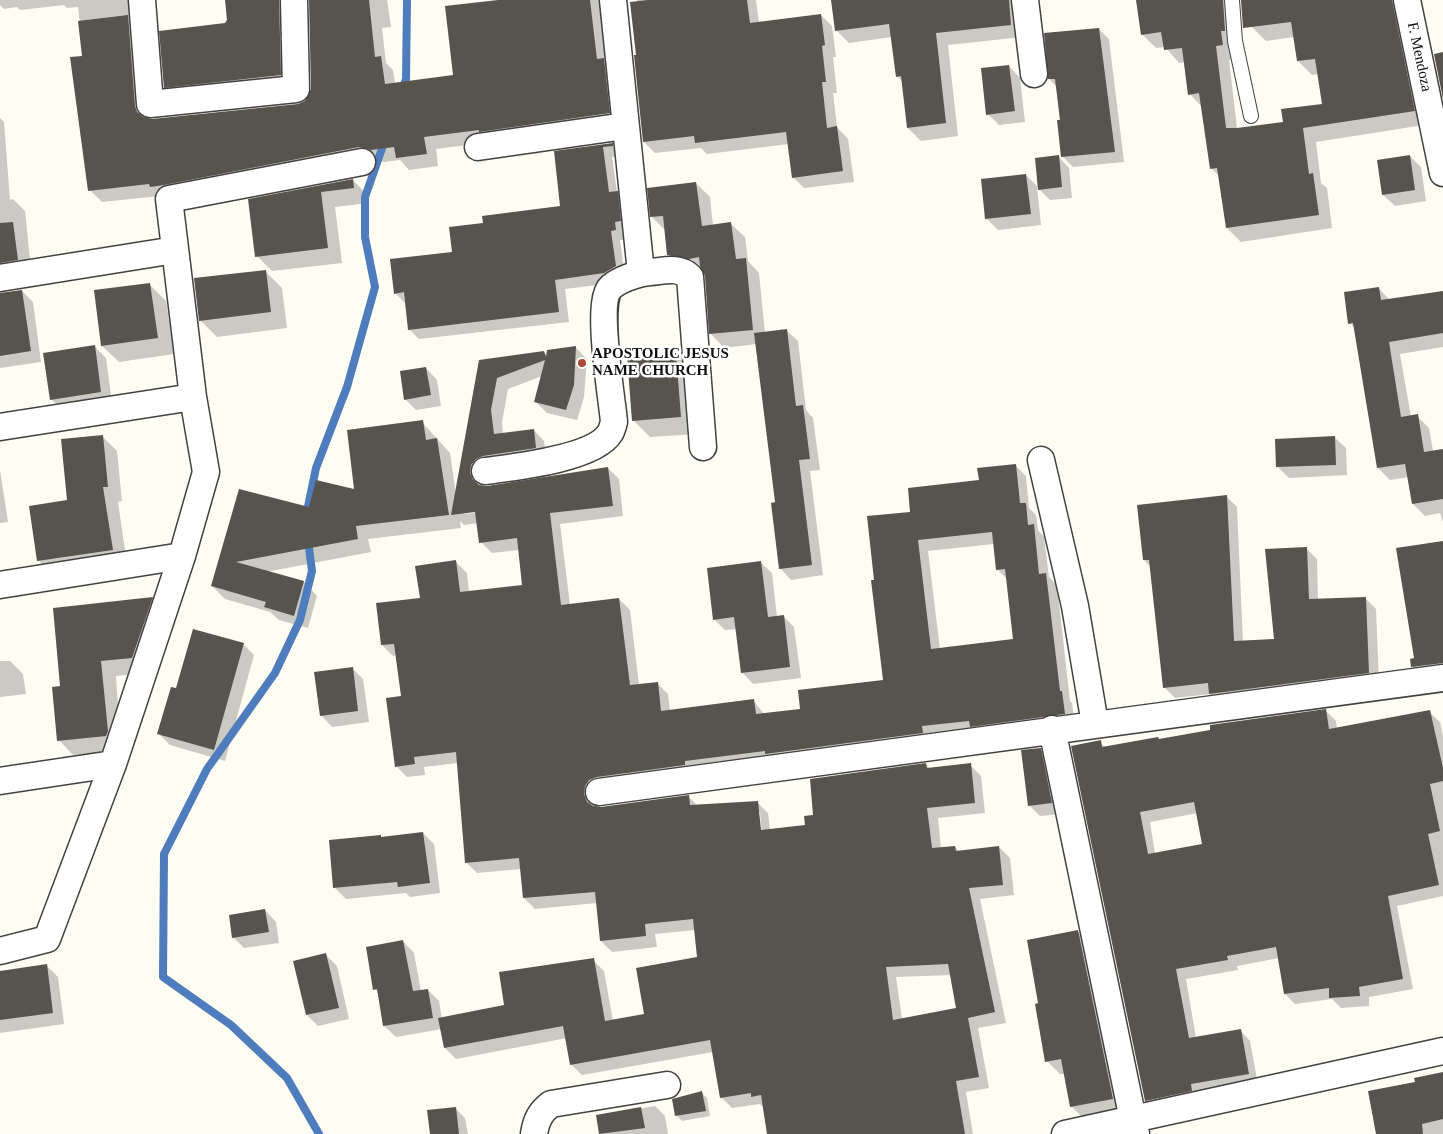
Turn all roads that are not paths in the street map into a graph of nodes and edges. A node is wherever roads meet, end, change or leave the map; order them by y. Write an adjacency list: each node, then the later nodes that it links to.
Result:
1 (142, 0): 2 (street)
2 (294, 0)
3 (613, 0): 9 (street)
4 (1025, 0): 7 (street)
5 (1232, 0): 8 (lane)
6 (1407, 0): 12 (street, F. Mendoza)
7 (1034, 74)
8 (1251, 116)
9 (625, 126): 10 (street); 14 (street)
10 (478, 147)
11 (362, 162): 13 (street)
12 (1443, 173)
13 (175, 250): 15 (street); 16 (street)
14 (641, 273): 18 (street); 20 (street)
15 (0, 278)
16 (193, 397): 17 (street); 21 (street)
17 (0, 428)
18 (703, 447)
19 (1041, 460): 24 (street)
20 (485, 472)
21 (182, 556): 22 (street); 26 (street)
22 (0, 585)
23 (1443, 678): 24 (street)
24 (1095, 724): 25 (street)
25 (1052, 730): 28 (street); 32 (street)
26 (113, 764): 27 (street); 29 (street)
27 (0, 781)
28 (599, 792)
29 (0, 951)
30 (1443, 1051): 32 (street)
31 (666, 1084): 33 (street)
32 (1134, 1127): 34 (street)
33 (534, 1134)
34 (1065, 1134)

